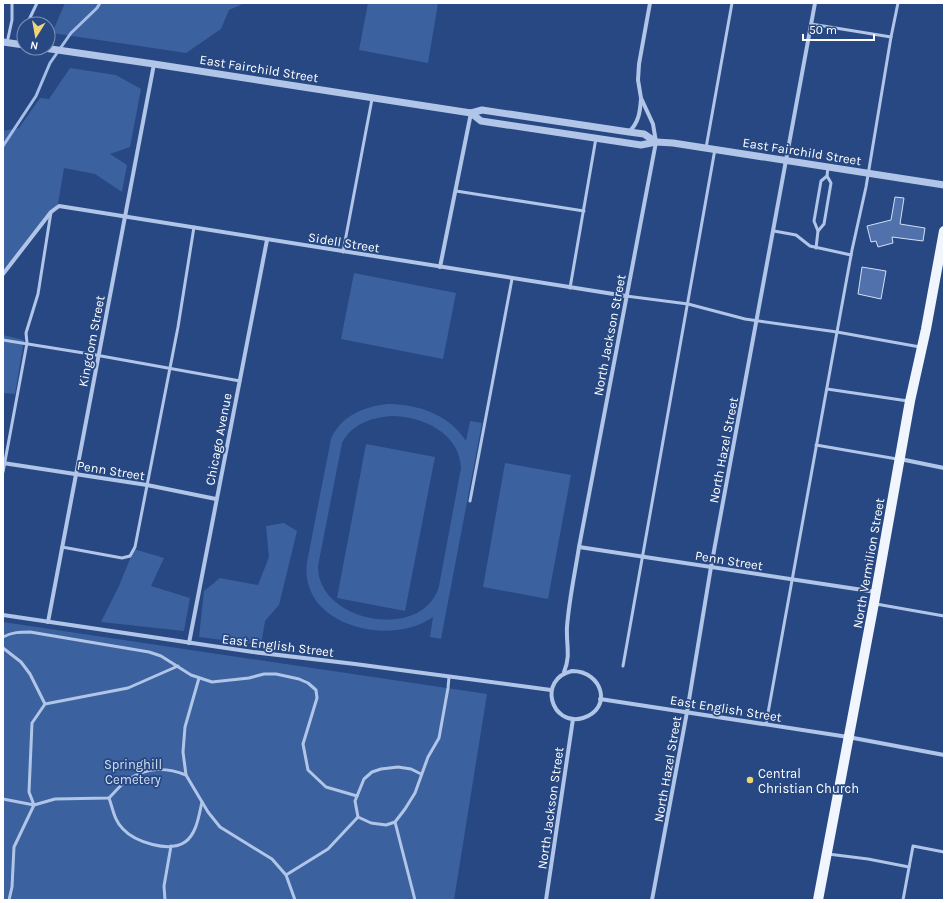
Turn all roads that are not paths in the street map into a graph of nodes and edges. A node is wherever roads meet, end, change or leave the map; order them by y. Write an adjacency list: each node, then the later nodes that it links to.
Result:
1 (12, 3): 10 (lane)
2 (37, 3): 7 (lane)
3 (650, 3): 15 (street, North Jackson Street)
4 (732, 3): 20 (lane)
5 (815, 3): 8 (street, North Hazel Street)
6 (898, 3): 9 (lane)
7 (31, 16)
8 (811, 24): 9 (lane); 22 (street, North Hazel Street)
9 (891, 37): 24 (lane)
10 (5, 42): 11 (street)
11 (16, 44)
12 (56, 50): 13 (street, East Fairchild Street)
13 (154, 64): 14 (street, East Fairchild Street); 30 (street, Kingdom Street)
14 (372, 98): 16 (street, East Fairchild Street); 37 (lane)
15 (641, 98): 17 (street); 19 (street, North Jackson Street)
16 (471, 113): 17 (street, East Fairchild Street); 18 (street, East Fairchild Street); 27 (street)
17 (629, 132): 19 (street, East Fairchild Street)
18 (596, 138): 19 (street, East Fairchild Street); 28 (lane)
19 (656, 142): 20 (street, East Fairchild Street); 43 (street, North Jackson Street)
20 (706, 148): 21 (street, East Fairchild Street)
21 (716, 149): 22 (street, East Fairchild Street); 44 (lane)
22 (787, 160): 23 (street, East Fairchild Street); 32 (street, North Hazel Street)
23 (828, 167): 24 (street, East Fairchild Street); 25 (lane)
24 (869, 174): 26 (street, East Fairchild Street); 38 (lane)
25 (827, 176): 33 (lane); 33 (lane)
26 (944, 185)
27 (456, 191): 28 (lane); 39 (street)
28 (584, 211): 42 (lane)
29 (51, 212): 30 (street, Sidell Street); 40 (street); 48 (lane)
30 (126, 216): 31 (street, Sidell Street); 50 (street, Kingdom Street)
31 (194, 227): 35 (street, Sidell Street); 51 (lane)
32 (774, 231): 36 (lane); 45 (street, North Hazel Street)
33 (818, 231): 36 (lane)
34 (944, 231): 49 (main road, North Vermilion Street)
35 (267, 240): 37 (street, Sidell Street); 52 (street, Chicago Avenue)
36 (816, 248): 38 (lane)
37 (343, 252): 39 (street, Sidell Street)
38 (851, 255): 46 (lane)
39 (440, 267): 41 (street, Sidell Street)
40 (3, 274)
41 (512, 278): 42 (street, Sidell Street); 63 (lane)
42 (570, 288): 43 (street, Sidell Street)
43 (626, 296): 44 (lane); 65 (street, North Jackson Street)
44 (688, 304): 45 (lane); 66 (lane)
45 (757, 321): 46 (lane); 67 (street, North Hazel Street)
46 (837, 332): 49 (lane); 53 (lane)
47 (3, 340): 48 (lane)
48 (27, 343): 50 (lane); 57 (lane)
49 (922, 347): 54 (main road, North Vermilion Street)
50 (98, 355): 51 (lane); 60 (street, Kingdom Street)
51 (169, 368): 52 (lane); 61 (lane)
52 (240, 381): 62 (street, Chicago Avenue)
53 (827, 389): 54 (lane); 55 (lane)
54 (910, 401): 56 (main road, North Vermilion Street)
55 (816, 445): 56 (lane); 68 (lane)
56 (900, 459): 58 (street); 69 (main road, North Vermilion Street)
57 (4, 463): 59 (lane); 60 (street, Penn Street)
58 (944, 468)
59 (3, 472)
60 (76, 474): 61 (street, Penn Street); 64 (street, Kingdom Street)
61 (147, 486): 62 (street, Penn Street); 64 (lane)
62 (216, 499): 75 (street, Chicago Avenue)
63 (470, 501)
64 (62, 547): 73 (street, Kingdom Street)
65 (579, 547): 66 (street, Penn Street); 79 (street, North Jackson Street)
66 (643, 557): 67 (street, Penn Street); 78 (lane)
67 (711, 567): 68 (street, Penn Street); 85 (street, North Hazel Street)
68 (792, 579): 69 (street, Penn Street); 87 (lane)
69 (876, 592): 70 (main road, North Vermilion Street)
70 (874, 604): 72 (lane); 88 (main road, North Vermilion Street)
71 (3, 615): 73 (street, East English Street)
72 (944, 616)
73 (48, 622): 75 (street, East English Street)
74 (3, 637): 77 (lane)
75 (189, 643): 80 (street, East English Street)
76 (3, 648): 84 (lane)
77 (178, 666): 81 (lane); 84 (lane)
78 (623, 666)
79 (564, 672): 82 (street); 83 (street)
80 (449, 677): 82 (street, East English Street); 90 (lane)
81 (199, 678): 91 (lane); 92 (lane)
82 (551, 690): 86 (street)
83 (600, 699): 85 (street, East English Street); 86 (street)
84 (45, 704): 96 (lane)
85 (687, 712): 87 (street, East English Street); 109 (street, North Hazel Street)
86 (573, 718): 108 (street, North Jackson Street)
87 (766, 724): 88 (street, East English Street)
88 (848, 737): 89 (street, East English Street); 101 (main road, North Vermilion Street)
89 (944, 755)
90 (421, 774): 92 (lane); 98 (lane)
91 (186, 775): 93 (lane); 95 (lane)
92 (357, 796): 97 (lane)
93 (109, 798): 96 (lane); 99 (lane)
94 (3, 799): 96 (lane)
95 (202, 802): 99 (lane); 103 (lane)
96 (34, 805): 104 (lane)
97 (358, 817): 98 (lane); 103 (lane)
98 (395, 822): 107 (lane)
99 (171, 846): 105 (lane)
100 (944, 852): 102 (lane)
101 (827, 854): 102 (lane); 110 (main road, North Vermilion Street)
102 (909, 867): 111 (lane)
103 (286, 875): 106 (lane)
104 (9, 900)
105 (165, 900)
106 (295, 900)
107 (415, 900)
108 (546, 900)
109 (652, 900)
110 (818, 900)
111 (903, 900)

